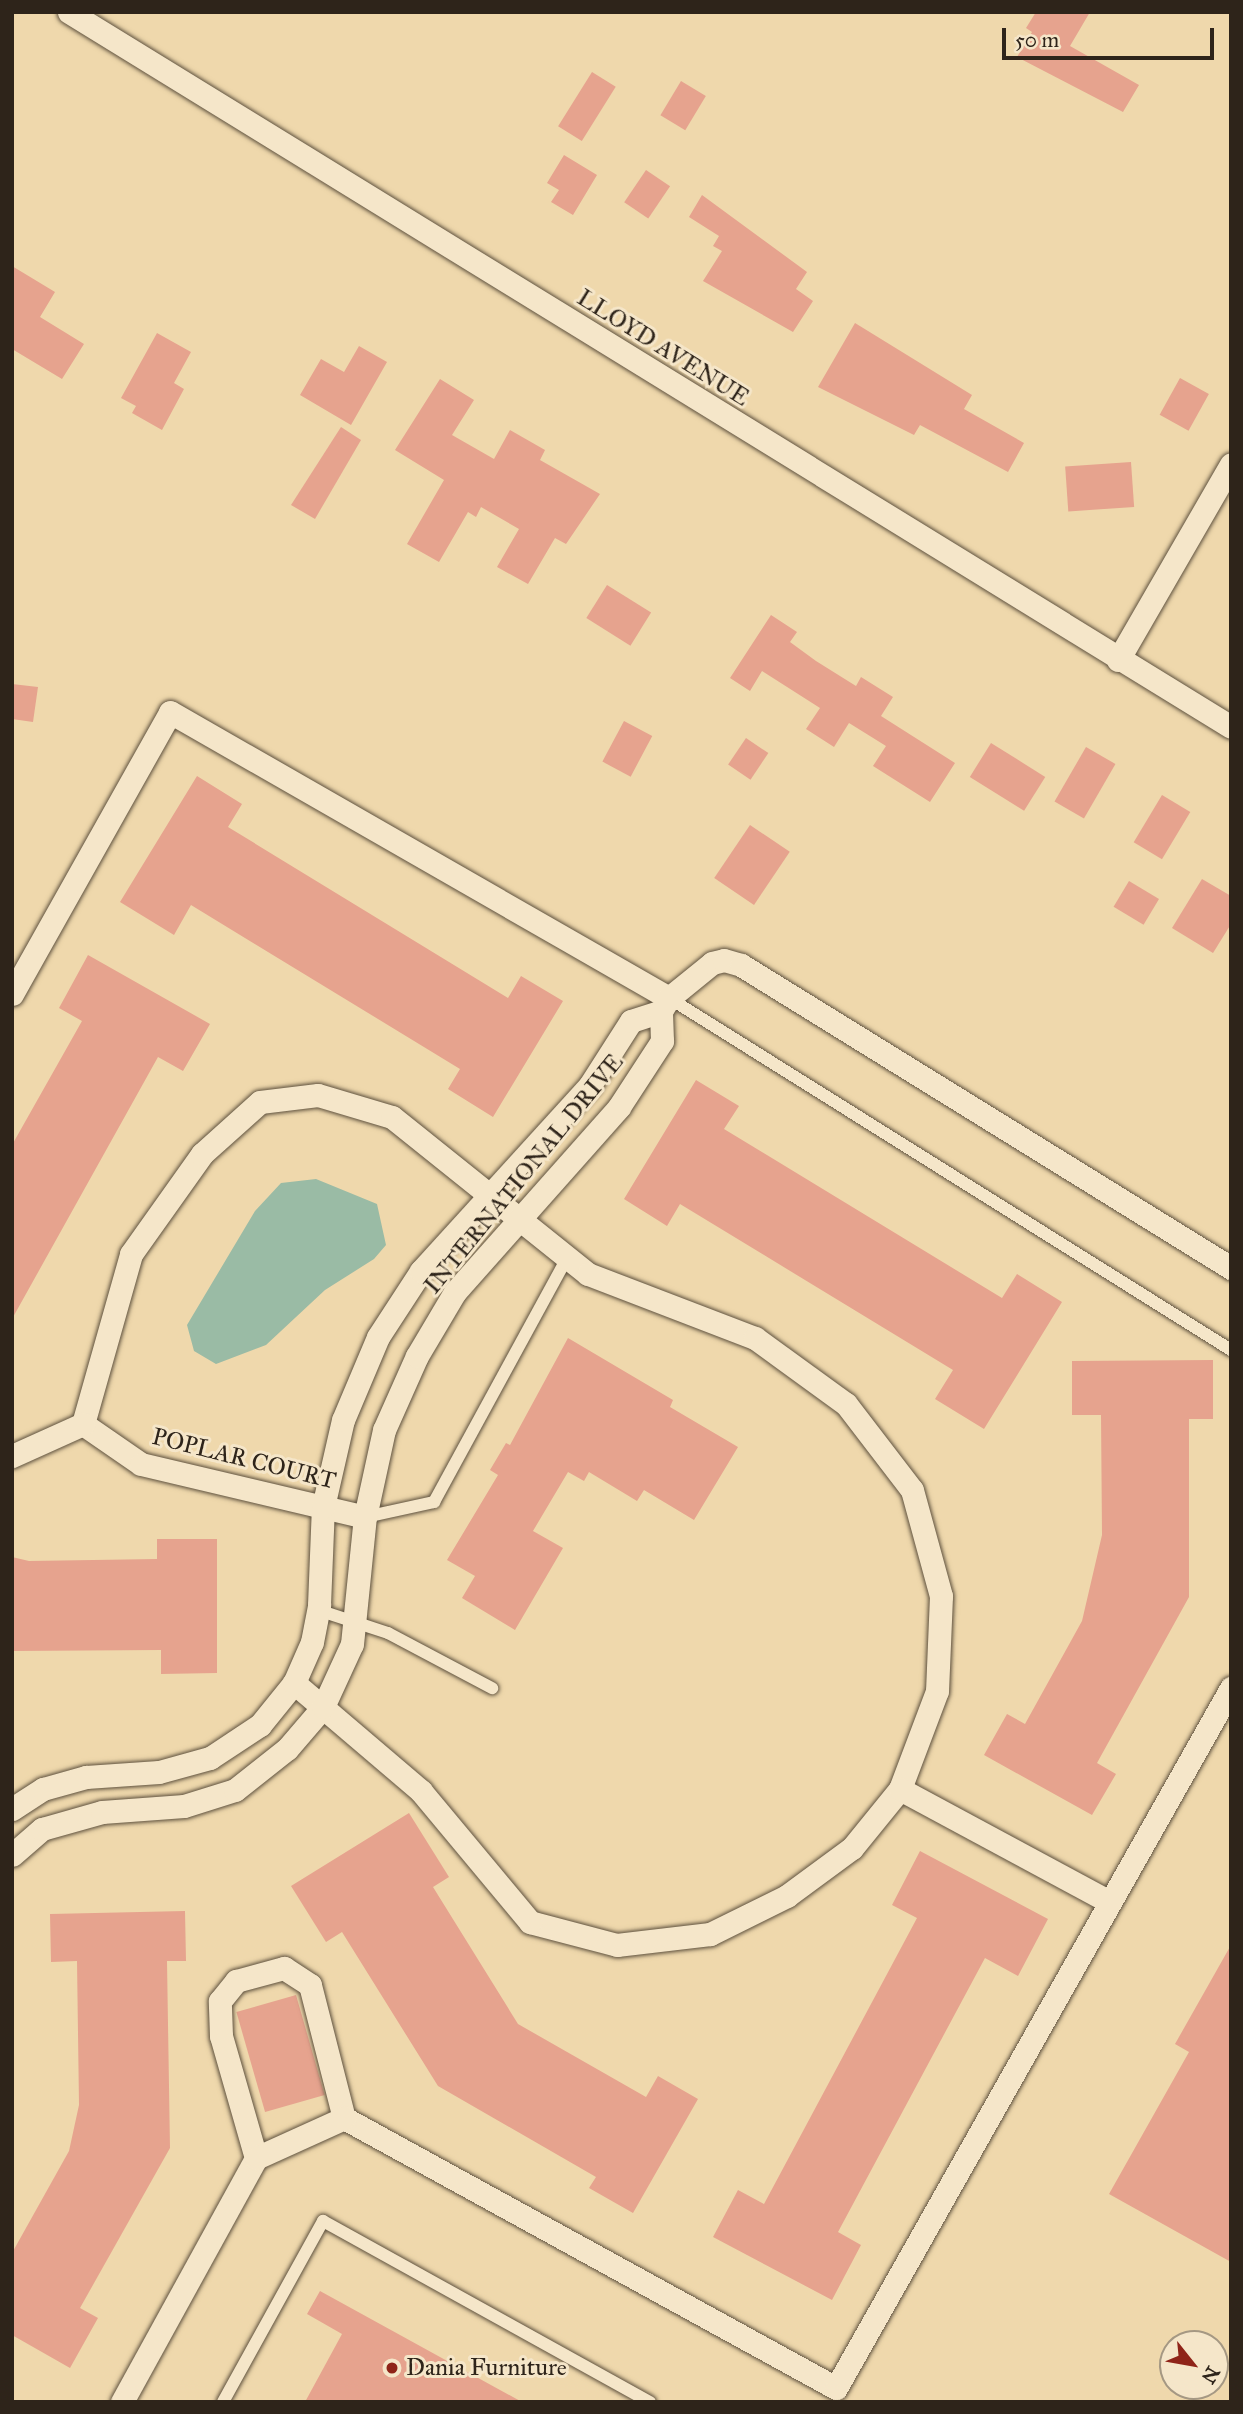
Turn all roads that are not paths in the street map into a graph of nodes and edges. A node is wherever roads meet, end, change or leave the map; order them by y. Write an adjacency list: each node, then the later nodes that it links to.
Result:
1 (69, 12): 3 (street, LLOYD AVENUE)
2 (1231, 464): 3 (street)
3 (1118, 660): 4 (street, LLOYD AVENUE)
4 (1231, 727)
5 (12, 994): 6 (street)
6 (665, 1004): 7 (street, INTERNATIONAL DRIVE); 8 (street, INTERNATIONAL DRIVE); 10 (street, INTERNATIONAL DRIVE); 11 (lane)
7 (492, 1196): 8 (street); 12 (street); 14 (street, INTERNATIONAL DRIVE)
8 (521, 1218): 9 (street); 15 (street, INTERNATIONAL DRIVE)
9 (567, 1258): 15 (lane); 22 (street)
10 (1231, 1268)
11 (1231, 1350)
12 (83, 1424): 13 (street); 14 (street, POPLAR COURT)
13 (12, 1456)
14 (323, 1507): 15 (street, POPLAR COURT); 16 (street, INTERNATIONAL DRIVE)
15 (365, 1517): 17 (street, INTERNATIONAL DRIVE)
16 (318, 1610): 17 (lane); 18 (street, INTERNATIONAL DRIVE)
17 (354, 1622): 19 (lane); 21 (street, INTERNATIONAL DRIVE)
18 (294, 1683): 21 (street); 23 (street, INTERNATIONAL DRIVE)
19 (492, 1688)
20 (1231, 1688): 25 (street)
21 (323, 1707): 22 (street); 24 (street, INTERNATIONAL DRIVE)
22 (900, 1788): 25 (street)
23 (12, 1809)
24 (12, 1855)
25 (1111, 1902): 26 (street)
26 (344, 2118): 27 (street); 27 (street)
27 (256, 2158): 28 (street)
28 (122, 2402)
29 (223, 2402): 30 (lane)
30 (650, 2402)

